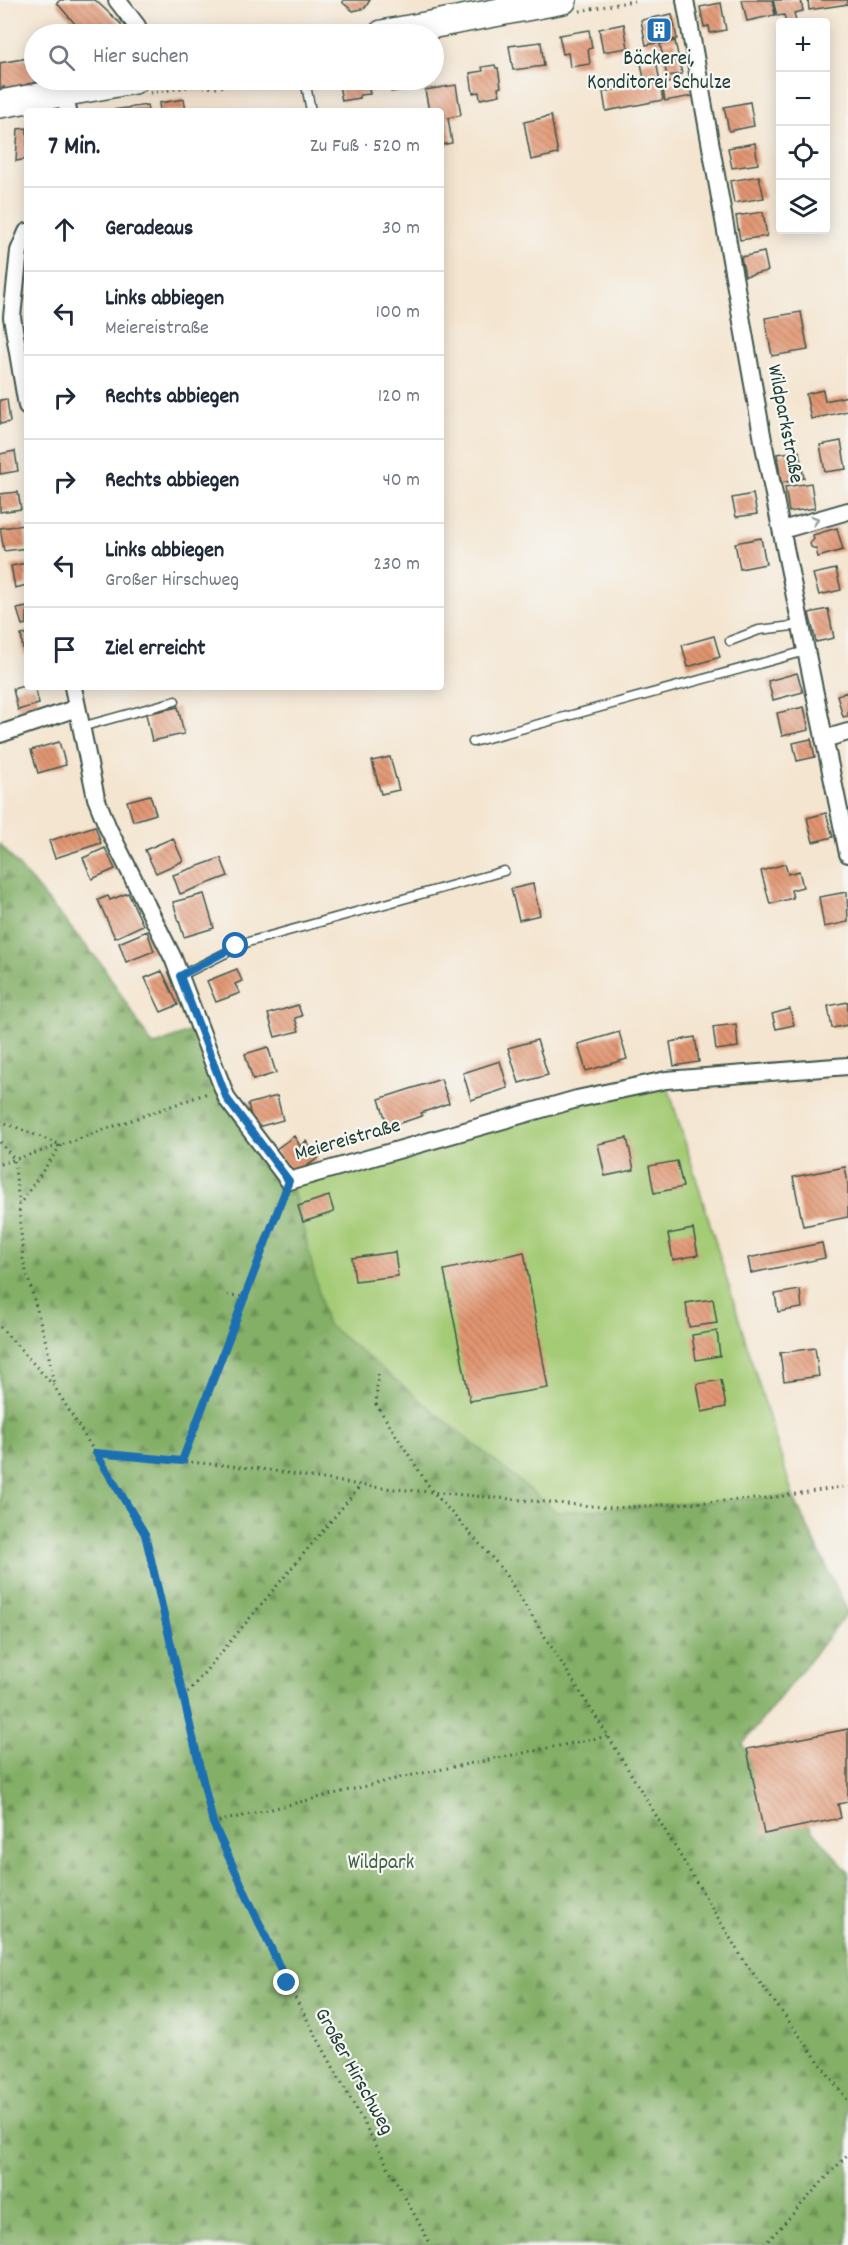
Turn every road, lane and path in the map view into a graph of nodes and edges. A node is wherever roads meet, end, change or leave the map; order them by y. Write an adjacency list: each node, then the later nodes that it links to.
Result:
1 (117, 0): 4 (street)
2 (563, 0): 5 (main road)
3 (685, 0): 14 (street, Wildparkstraße)
4 (135, 24)
5 (435, 24)
6 (103, 90): 8 (main road)
7 (307, 90): 10 (lane)
8 (66, 102): 9 (main road)
9 (0, 104)
10 (310, 108)
11 (24, 239): 12 (street)
12 (24, 388)
13 (848, 511): 14 (street, one-way to 13)
14 (782, 530): 15 (street, Wildparkstraße)
15 (801, 626): 16 (lane); 17 (street, Wildparkstraße)
16 (730, 641)
17 (807, 651): 24 (street, Wildparkstraße); 25 (lane)
18 (74, 690): 20 (street, Meiereistraße)
19 (175, 700): 21 (lane)
20 (77, 708): 21 (street, Meiereistraße); 23 (street)
21 (81, 727): 29 (street, Meiereistraße)
22 (848, 732): 24 (street)
23 (0, 734)
24 (824, 739): 26 (street, Wildparkstraße)
25 (473, 742)
26 (845, 820): 27 (street, Wildparkstraße)
27 (848, 854)
28 (504, 871): 29 (lane)
29 (180, 976): 31 (street, Meiereistraße)
30 (848, 1066): 37 (street, Meiereistraße)
31 (221, 1088): 34 (path); 37 (street, Meiereistraße)
32 (0, 1121): 34 (path)
33 (0, 1142): 35 (path)
34 (62, 1145): 35 (path); 38 (path)
35 (14, 1159): 36 (path); 38 (path)
36 (0, 1164)
37 (289, 1181): 40 (path)
38 (19, 1205): 43 (path)
39 (228, 1296): 40 (path)
40 (245, 1297): 45 (path)
41 (0, 1327): 43 (path, Großer Hirschweg)
42 (378, 1374): 48 (path)
43 (54, 1386): 44 (path, Großer Hirschweg)
44 (96, 1453): 45 (path); 49 (path, Großer Hirschweg)
45 (182, 1461): 46 (path)
46 (360, 1485): 48 (path); 49 (path)
47 (848, 1486): 48 (path)
48 (432, 1491): 50 (path)
49 (184, 1697): 51 (path, Großer Hirschweg)
50 (608, 1736): 51 (path); 52 (path)
51 (213, 1823): 54 (path, Großer Hirschweg)
52 (848, 2101)
53 (848, 2154): 55 (path)
54 (431, 2245)
55 (764, 2245)

